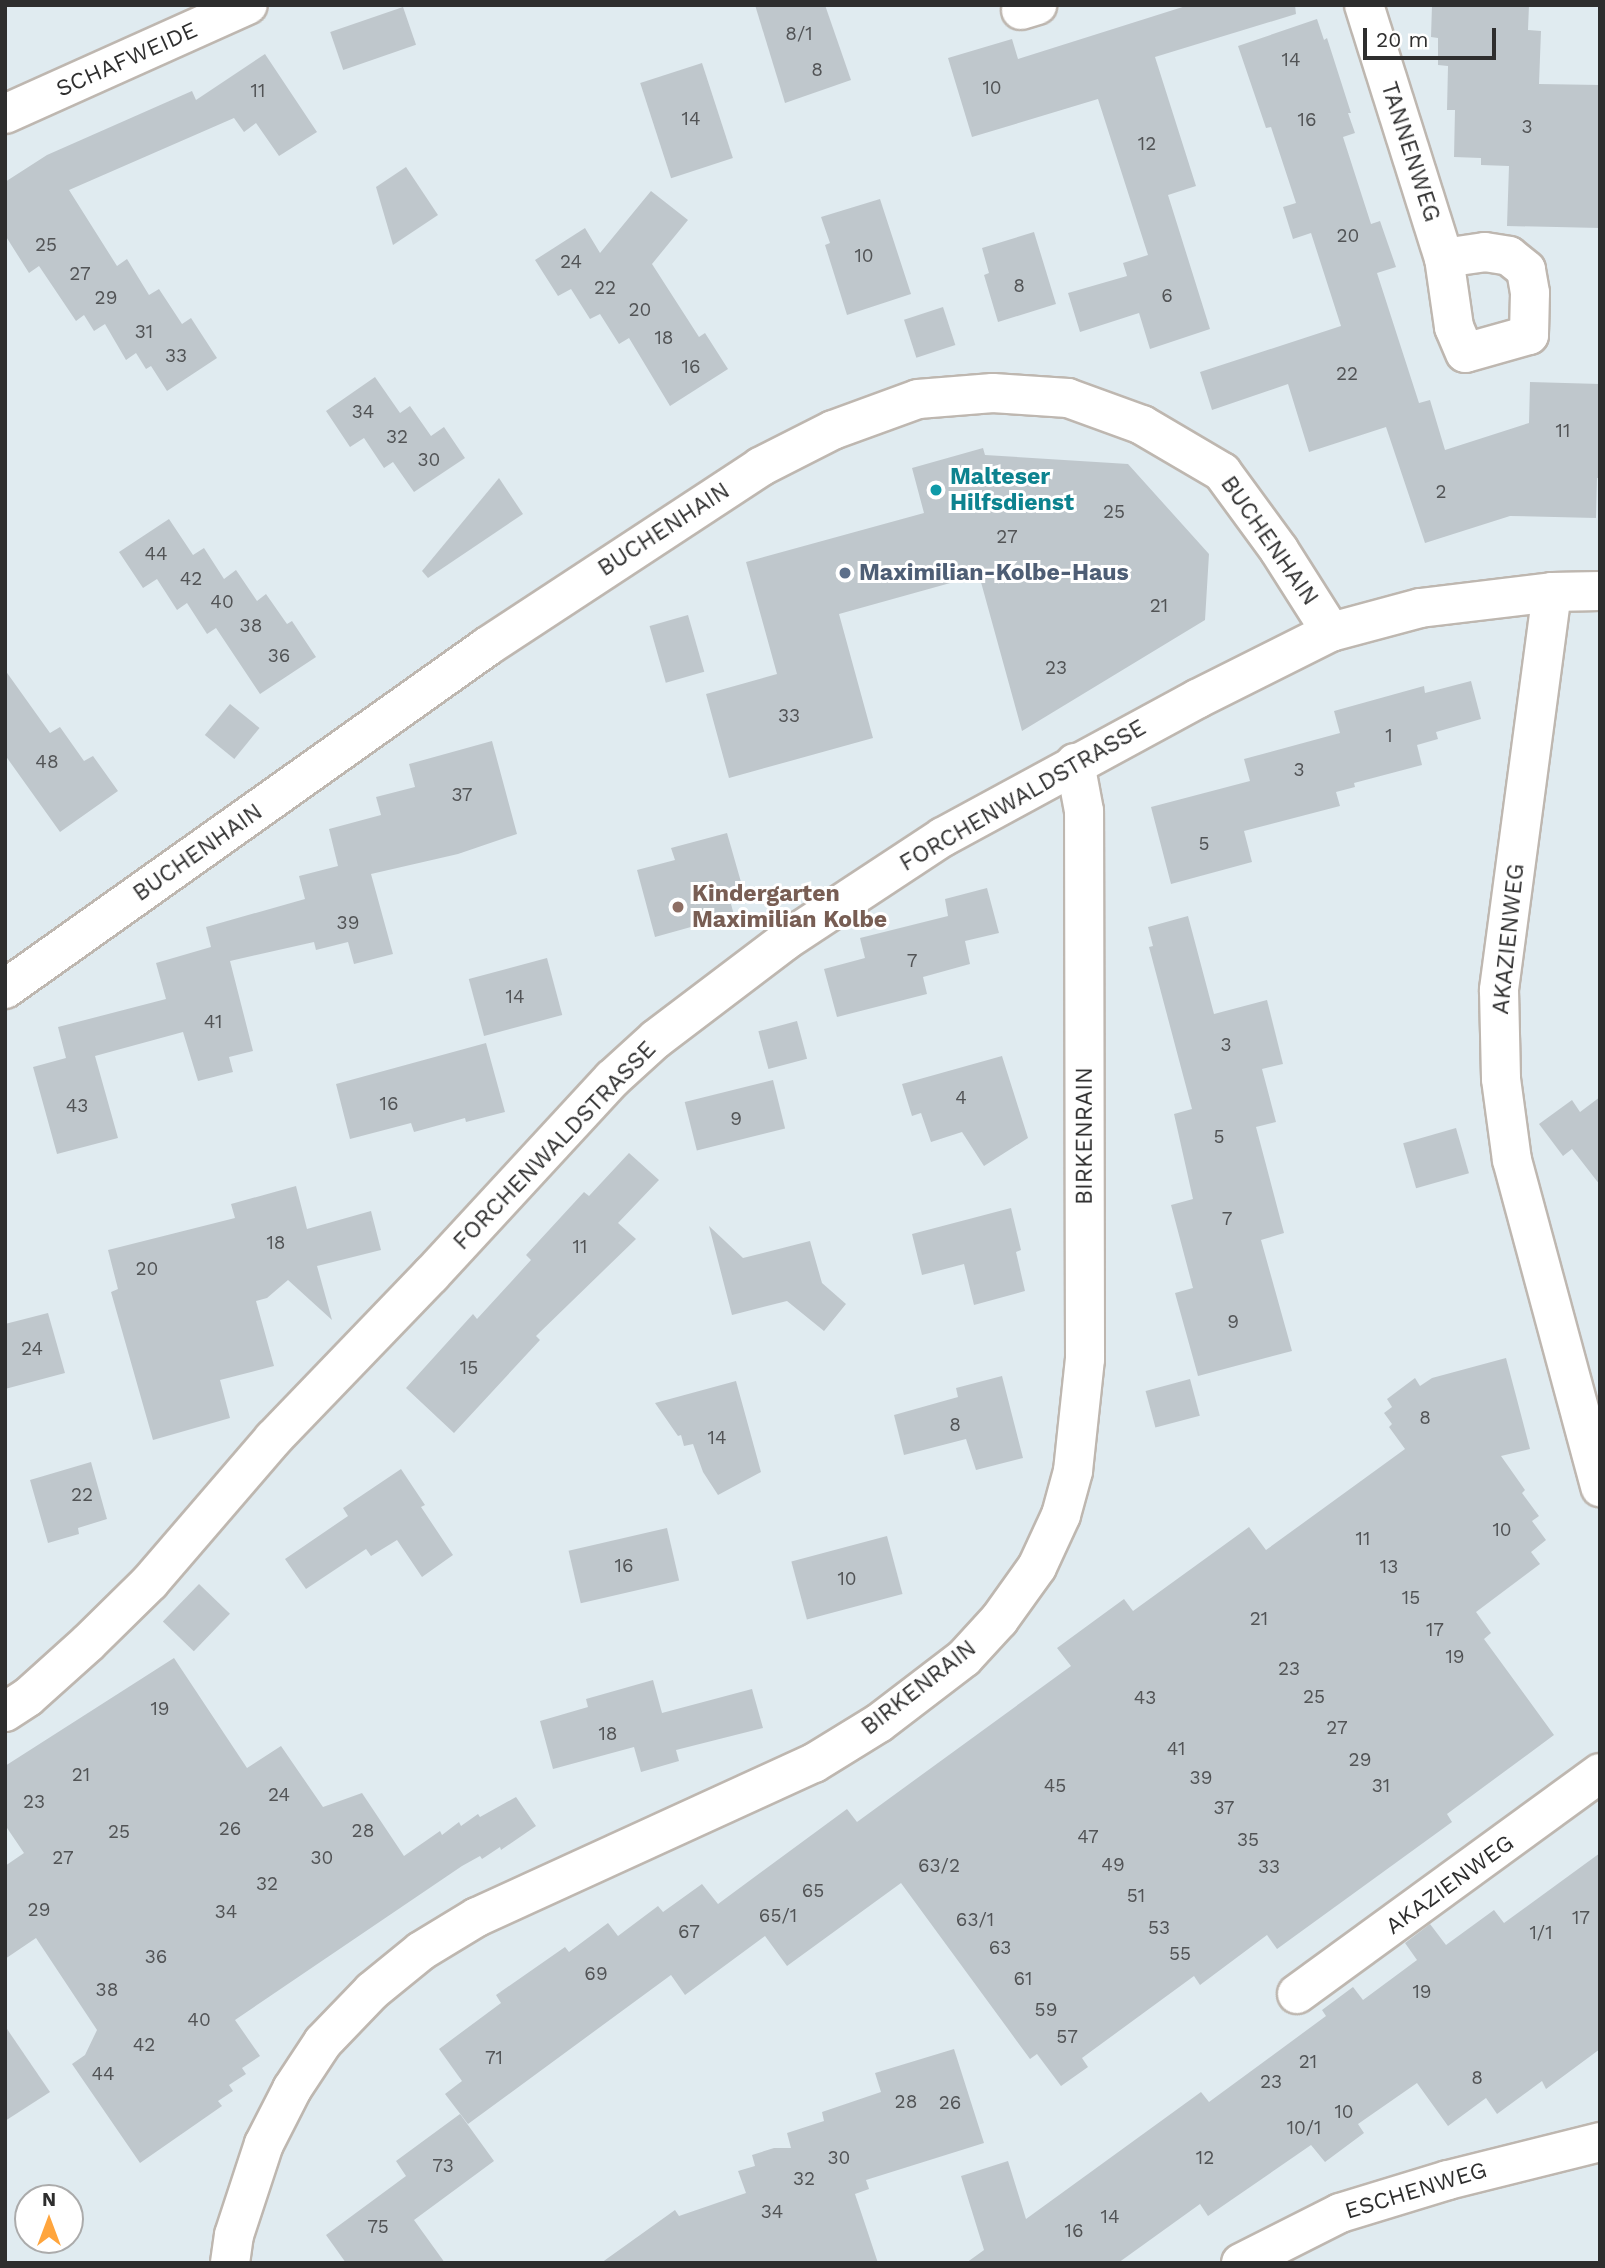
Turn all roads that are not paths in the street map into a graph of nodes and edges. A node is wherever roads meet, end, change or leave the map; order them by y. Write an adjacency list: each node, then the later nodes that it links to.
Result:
1 (248, 5): 3 (street, SCHAFWEIDE)
2 (1364, 5): 4 (street, TANNENWEG)
3 (5, 114)
4 (1444, 258)
5 (1600, 591): 6 (street, FORCHENWALDSTRASSE)
6 (1552, 592): 7 (street, FORCHENWALDSTRASSE); 10 (street, AKAZIENWEG)
7 (1331, 632): 8 (street, FORCHENWALDSTRASSE); 9 (street, BUCHENHAIN)
8 (1075, 763): 11 (street, FORCHENWALDSTRASSE); 15 (street, BIRKENRAIN)
9 (5, 989)
10 (1600, 1487)
11 (5, 1712)
12 (1600, 1773): 13 (street, AKAZIENWEG)
13 (1297, 1994)
14 (1600, 2142): 16 (street, ESCHENWEG)
15 (230, 2263)
16 (1241, 2263)

